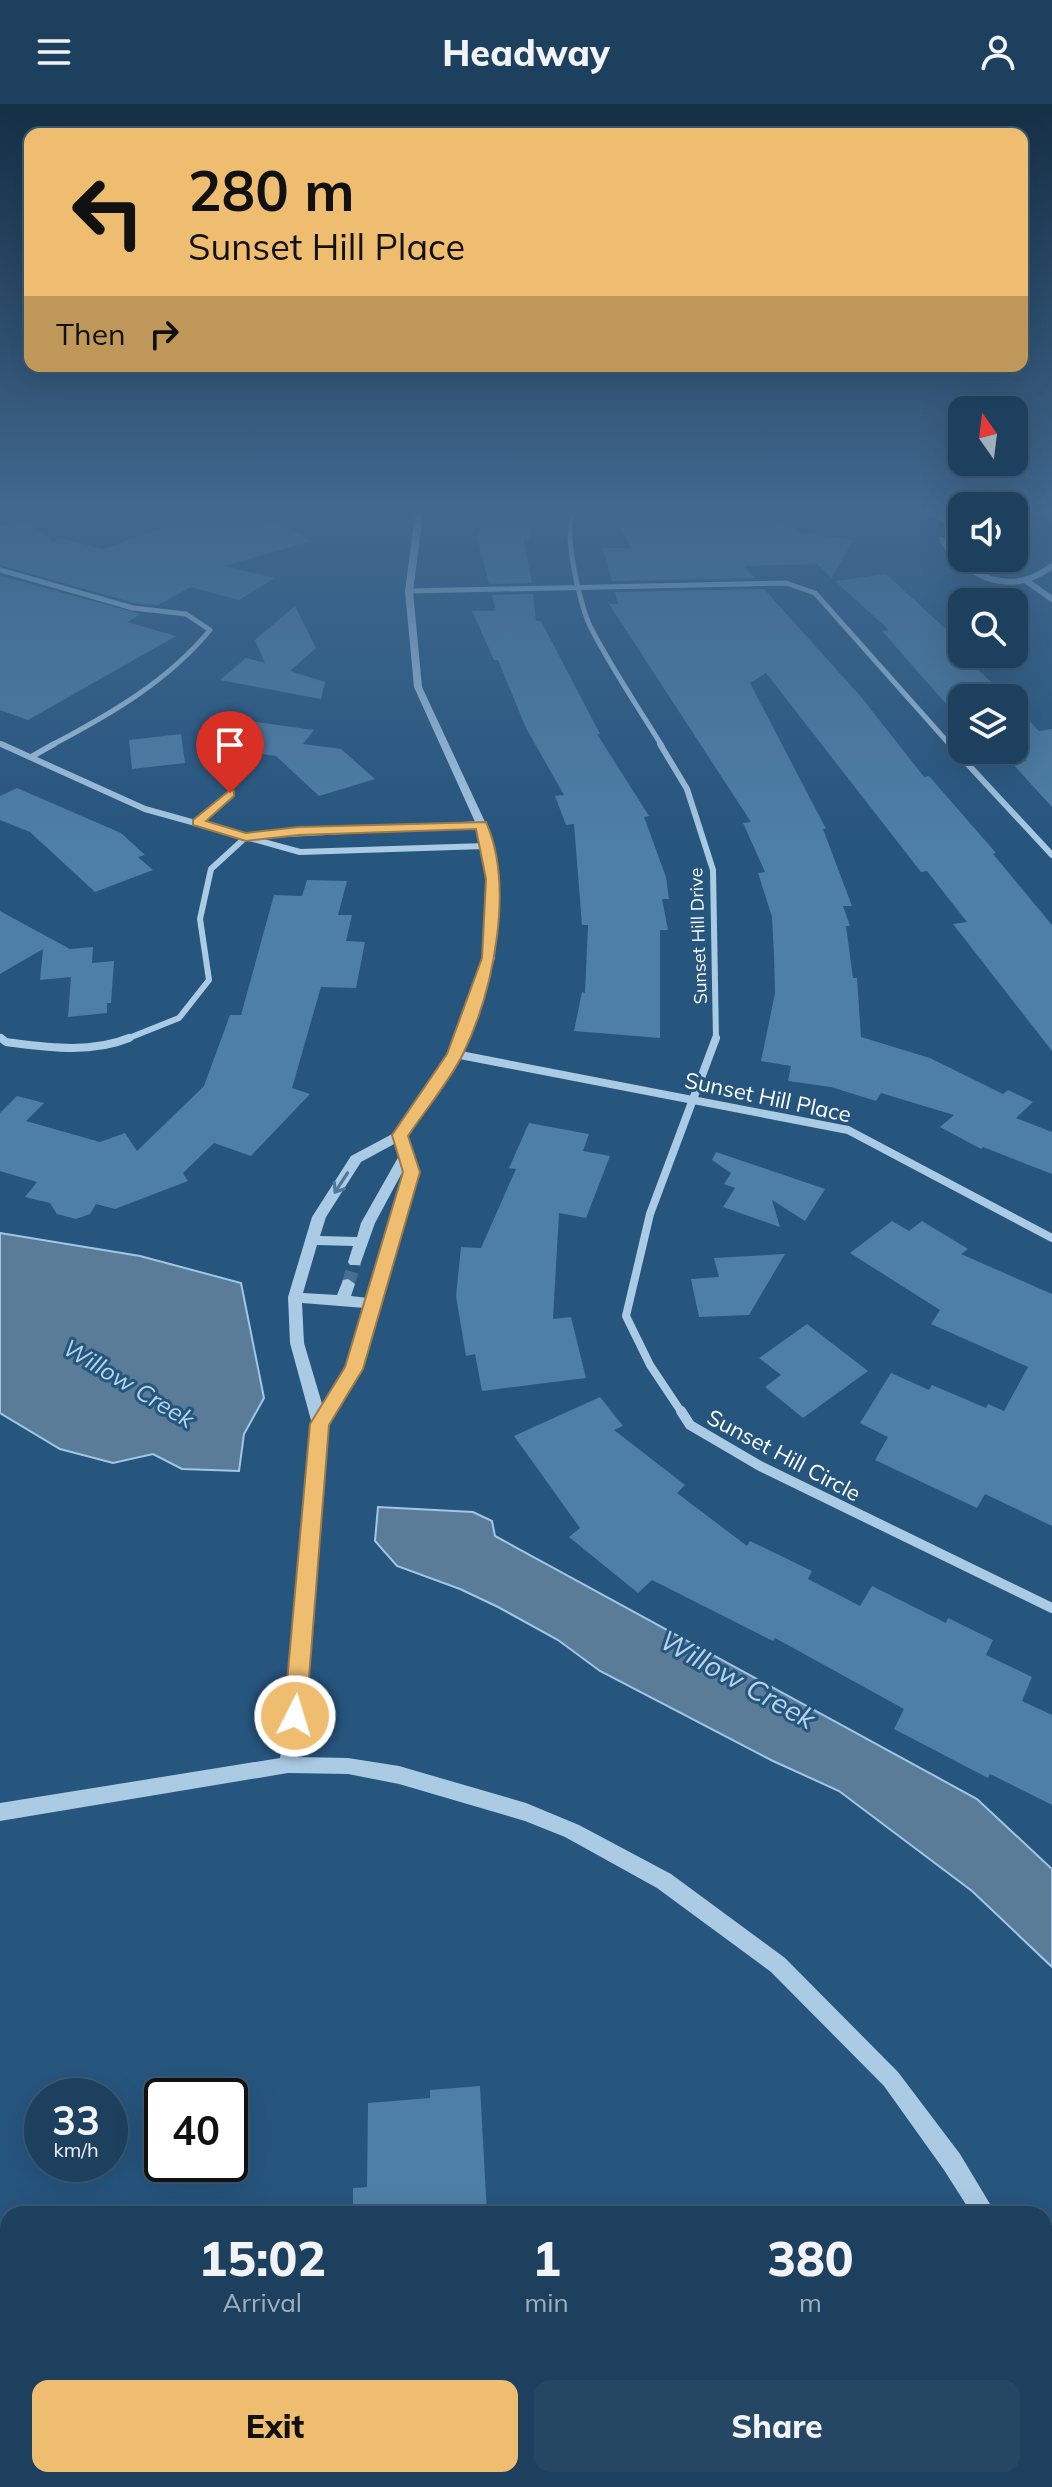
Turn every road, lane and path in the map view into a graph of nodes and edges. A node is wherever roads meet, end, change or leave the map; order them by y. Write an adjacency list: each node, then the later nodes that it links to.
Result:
1 (203, 625): 6 (street)
2 (412, 625): 9 (street)
3 (589, 625): 15 (street, Sunset Hill Drive)
4 (843, 625): 12 (street)
5 (0, 744): 6 (street)
6 (31, 757): 8 (street)
7 (230, 793): 8 (street)
8 (197, 823): 10 (street)
9 (481, 824): 10 (street); 11 (street)
10 (246, 837): 11 (street); 13 (street)
11 (485, 846): 14 (street)
12 (1052, 855)
13 (0, 1038)
14 (455, 1054): 15 (street, Sunset Hill Place); 16 (street)
15 (693, 1099): 18 (street, Sunset Hill Place); 27 (street, Sunset Hill Circle)
16 (400, 1135): 17 (street); 19 (street, one-way to 19)
17 (406, 1154): 20 (street); 25 (street)
18 (1052, 1238)
19 (312, 1240): 20 (street); 23 (street)
20 (362, 1242): 21 (street)
21 (355, 1262)
22 (348, 1284): 24 (street)
23 (295, 1297): 24 (street); 26 (street)
24 (342, 1301): 25 (street)
25 (372, 1303): 26 (street)
26 (320, 1424): 28 (street)
27 (1052, 1608)
28 (288, 1765): 29 (street); 30 (street)
29 (0, 1812)
30 (980, 2206)

